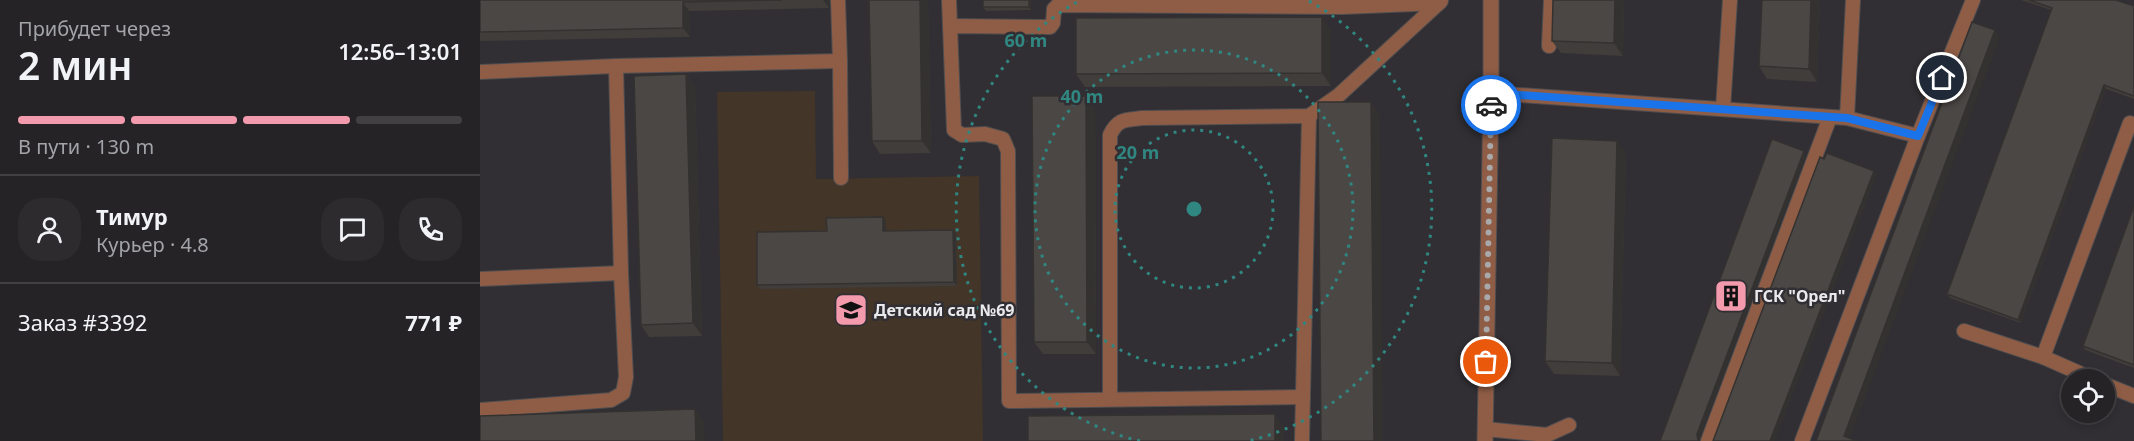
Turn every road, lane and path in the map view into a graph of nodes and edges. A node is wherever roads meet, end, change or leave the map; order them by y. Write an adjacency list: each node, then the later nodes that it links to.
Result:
1 (838, 0): 11 (lane)
2 (949, 0): 9 (lane)
3 (1491, 0): 14 (street)
4 (1551, 0): 10 (lane)
5 (1730, 0): 15 (lane)
6 (1853, 0): 18 (lane)
7 (1973, 0): 20 (lane)
8 (1441, 1): 9 (lane); 16 (lane)
9 (950, 26): 30 (lane)
10 (1549, 46)
11 (840, 61): 12 (lane); 21 (lane)
12 (616, 66): 13 (lane); 22 (lane)
13 (480, 72)
14 (1491, 93): 15 (lane); 33 (street)
15 (1723, 109): 17 (lane)
16 (1309, 116): 29 (lane); 30 (lane)
17 (1830, 117): 18 (lane); 35 (lane)
18 (1847, 118): 20 (lane)
19 (2130, 123): 25 (lane)
20 (1918, 136): 36 (lane)
21 (841, 178)
22 (621, 273): 23 (lane); 31 (lane)
23 (480, 279)
24 (1964, 332): 25 (lane)
25 (2043, 357): 26 (lane)
26 (2070, 369)
27 (2115, 388): 28 (lane)
28 (2134, 396)
29 (1302, 397): 30 (lane); 34 (lane)
30 (1110, 399)
31 (480, 410)
32 (1569, 425): 33 (lane)
33 (1485, 435)
34 (1302, 441)
35 (1708, 441)
36 (1802, 441)

